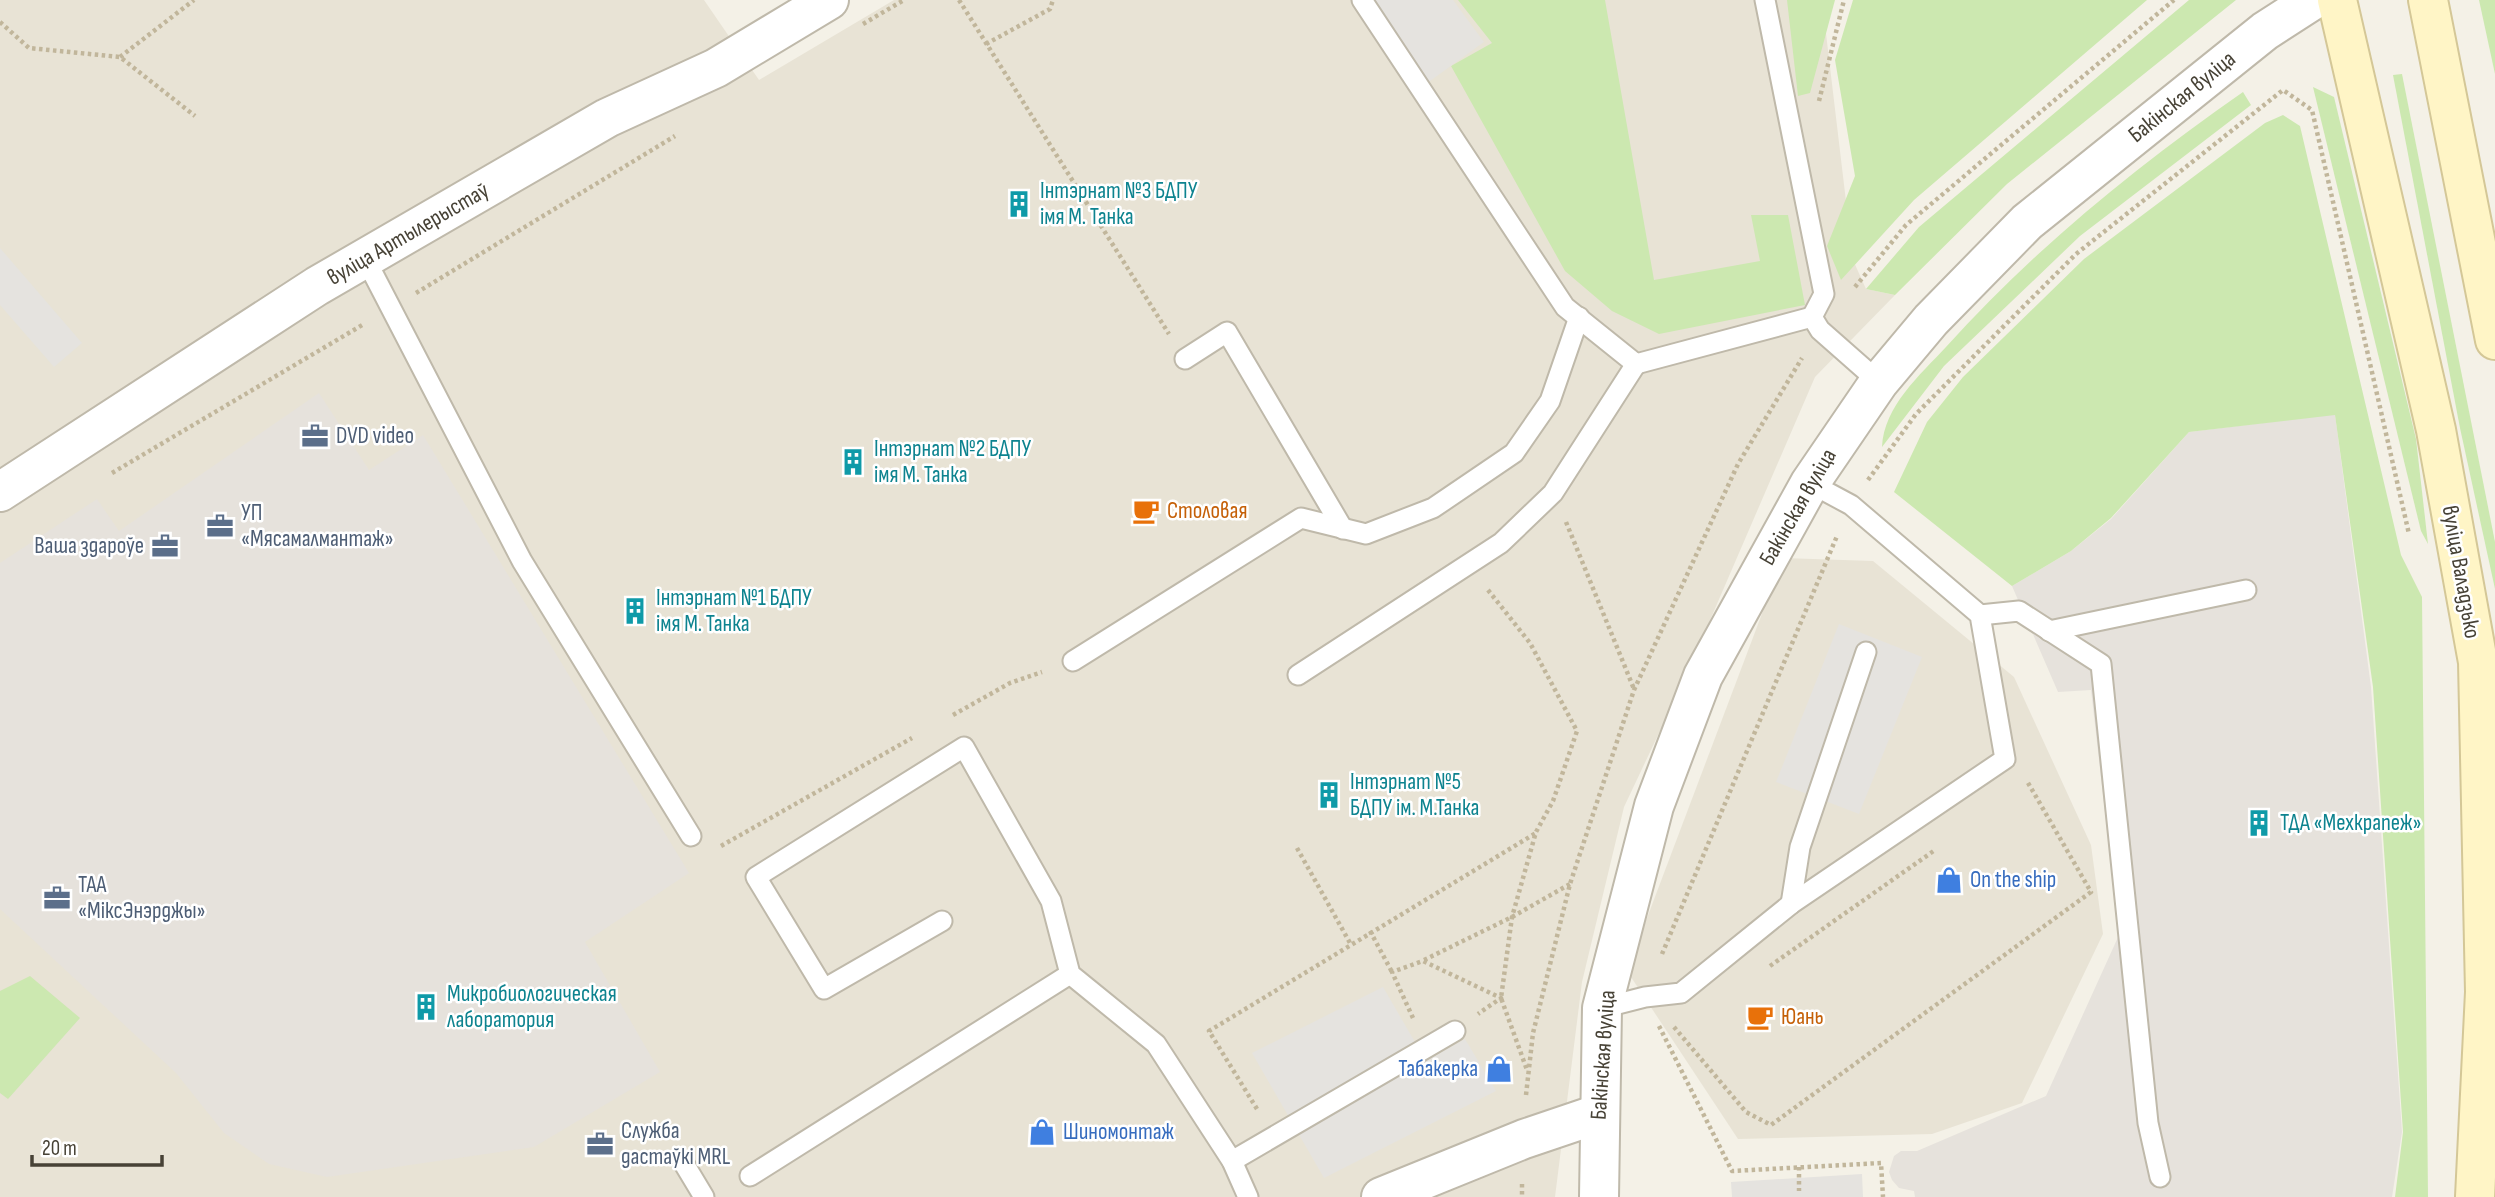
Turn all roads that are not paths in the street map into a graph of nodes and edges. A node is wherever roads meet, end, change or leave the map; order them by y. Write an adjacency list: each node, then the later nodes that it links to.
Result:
1 (1363, 0): 8 (lane)
2 (1765, 0): 9 (lane)
3 (2313, 0): 13 (street, Бакінская вуліца)
4 (2337, 0): 38 (main road, вуліца Валадзько)
5 (2428, 0): 10 (main road)
6 (808, 6): 7 (street, вуліца Артылерыстаў)
7 (366, 260): 15 (street, вуліца Артылерыстаў); 23 (lane)
8 (1579, 317): 12 (lane); 16 (lane)
9 (1812, 317): 12 (lane); 13 (lane)
10 (2495, 340)
11 (1185, 359): 16 (lane)
12 (1636, 364): 22 (lane)
13 (1879, 382): 14 (street, Бакінская вуліца)
14 (1810, 483): 18 (lane); 27 (street, Бакінская вуліца)
15 (0, 492)
16 (1343, 529): 21 (lane)
17 (2245, 590): 19 (lane)
18 (1980, 615): 19 (lane); 24 (lane)
19 (2049, 631): 33 (lane)
20 (1866, 652): 24 (lane)
21 (1073, 661)
22 (1298, 675)
23 (691, 836)
24 (1791, 904): 27 (lane)
25 (942, 921): 26 (lane)
26 (1070, 974): 30 (lane); 32 (lane)
27 (1602, 1007): 29 (street, Бакінская вуліца)
28 (1455, 1031): 30 (lane)
29 (1598, 1114): 36 (street); 37 (street, Бакінская вуліца)
30 (1233, 1161): 35 (lane)
31 (683, 1162): 34 (lane)
32 (750, 1176)
33 (2160, 1177)
34 (704, 1197)
35 (1248, 1197)
36 (1381, 1197)
37 (1599, 1197)
38 (2475, 1197)

